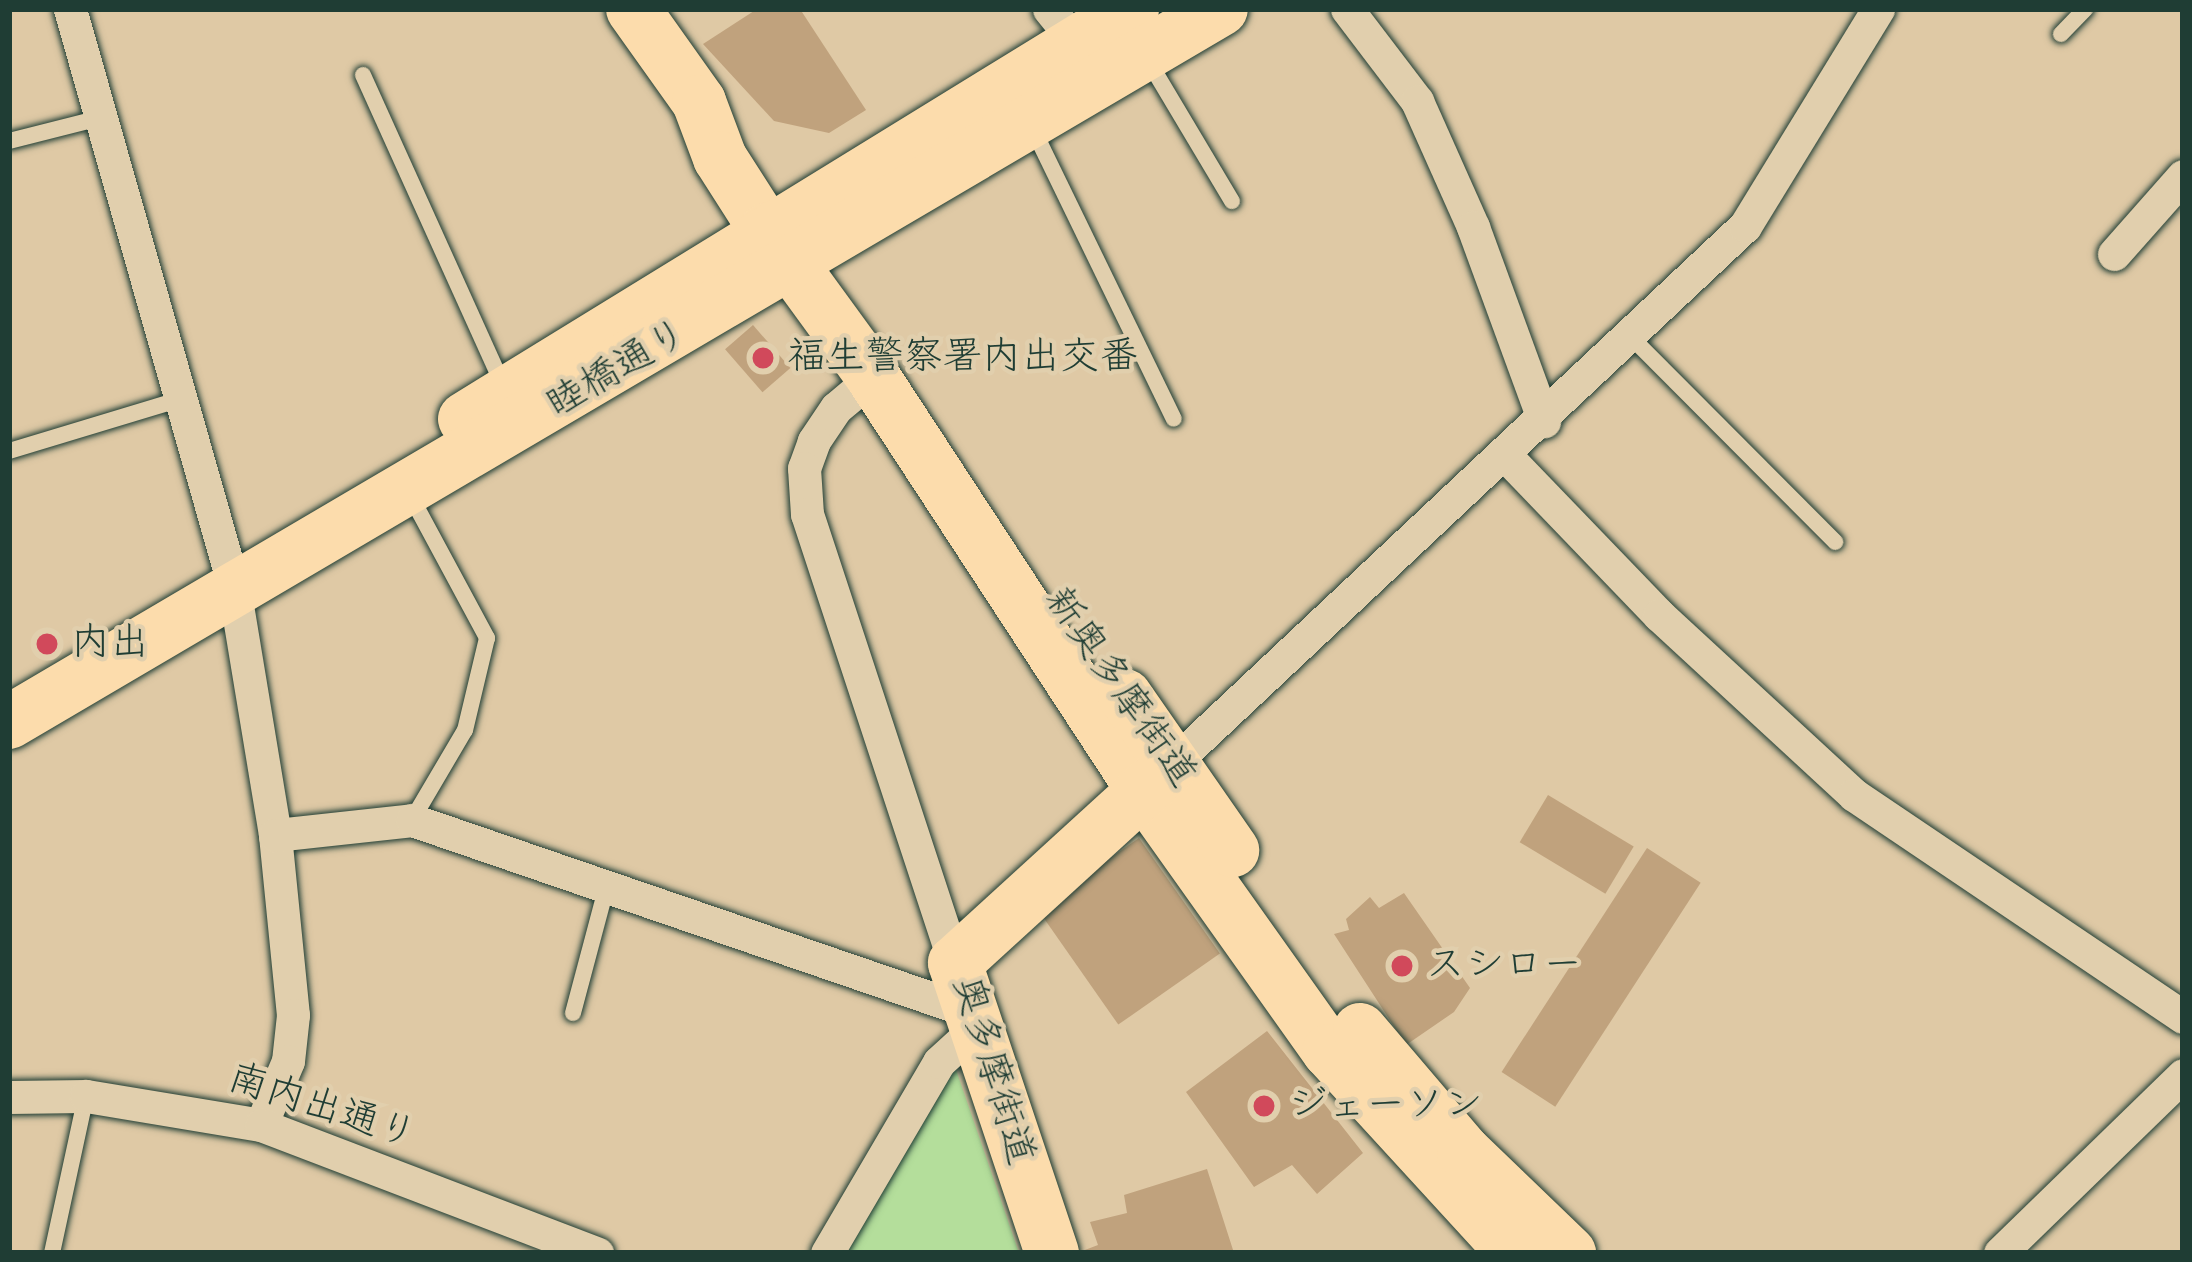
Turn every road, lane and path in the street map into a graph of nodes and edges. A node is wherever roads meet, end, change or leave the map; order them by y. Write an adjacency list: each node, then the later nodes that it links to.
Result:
1 (70, 9): 11 (street)
2 (633, 9): 16 (main road, 新奥多摩街道)
3 (1221, 9): 8 (main road, 睦橋通り)
4 (1347, 9): 23 (street)
5 (1879, 9): 18 (street)
6 (2085, 9): 9 (lane)
7 (1062, 25): 8 (main road, 睦橋通り); 16 (main road, 睦橋通り)
8 (1139, 33): 12 (main road, 睦橋通り); 15 (lane)
9 (2061, 34)
10 (363, 75): 21 (lane)
11 (100, 118): 13 (lane); 20 (street)
12 (1030, 123): 16 (main road, 睦橋通り); 22 (lane)
13 (9, 141)
14 (2183, 176): 17 (street)
15 (1232, 201)
16 (794, 237): 19 (main road, 新奥多摩街道); 21 (main road, 睦橋通り); 31 (main road, 新奥多摩街道)
17 (2114, 254)
18 (1632, 338): 23 (street); 27 (lane)
19 (874, 377): 31 (main road, 新奥多摩街道); 35 (street)
20 (181, 399): 24 (lane); 28 (street)
21 (514, 410): 26 (main road, 睦橋通り); 28 (main road, 睦橋通り)
22 (1174, 419)
23 (1544, 422): 25 (street)
24 (9, 451)
25 (1507, 458): 31 (street); 37 (street)
26 (406, 487): 28 (main road, 睦橋通り); 32 (lane)
27 (1835, 542)
28 (231, 573): 29 (main road, 睦橋通り); 30 (main road, 睦橋通り); 33 (street)
29 (9, 688)
30 (9, 722)
31 (1157, 776): 35 (main road, 奥多摩街道); 46 (main road, 新奥多摩街道); 47 (main road, 新奥多摩街道)
32 (412, 820): 33 (street); 34 (street)
33 (275, 835): 41 (street)
34 (608, 881): 35 (street); 36 (lane)
35 (965, 1001): 44 (street); 45 (main road, 奥多摩街道)
36 (572, 1013)
37 (2183, 1017)
38 (2183, 1075): 48 (street)
39 (86, 1096): 40 (street, 南内出通り); 41 (street, 南内出通り); 43 (lane)
40 (9, 1097)
41 (261, 1126): 42 (street, 南内出通り)
42 (592, 1252)
43 (52, 1253)
44 (827, 1253)
45 (1052, 1253)
46 (1514, 1253)
47 (1569, 1253)
48 (2000, 1253)

